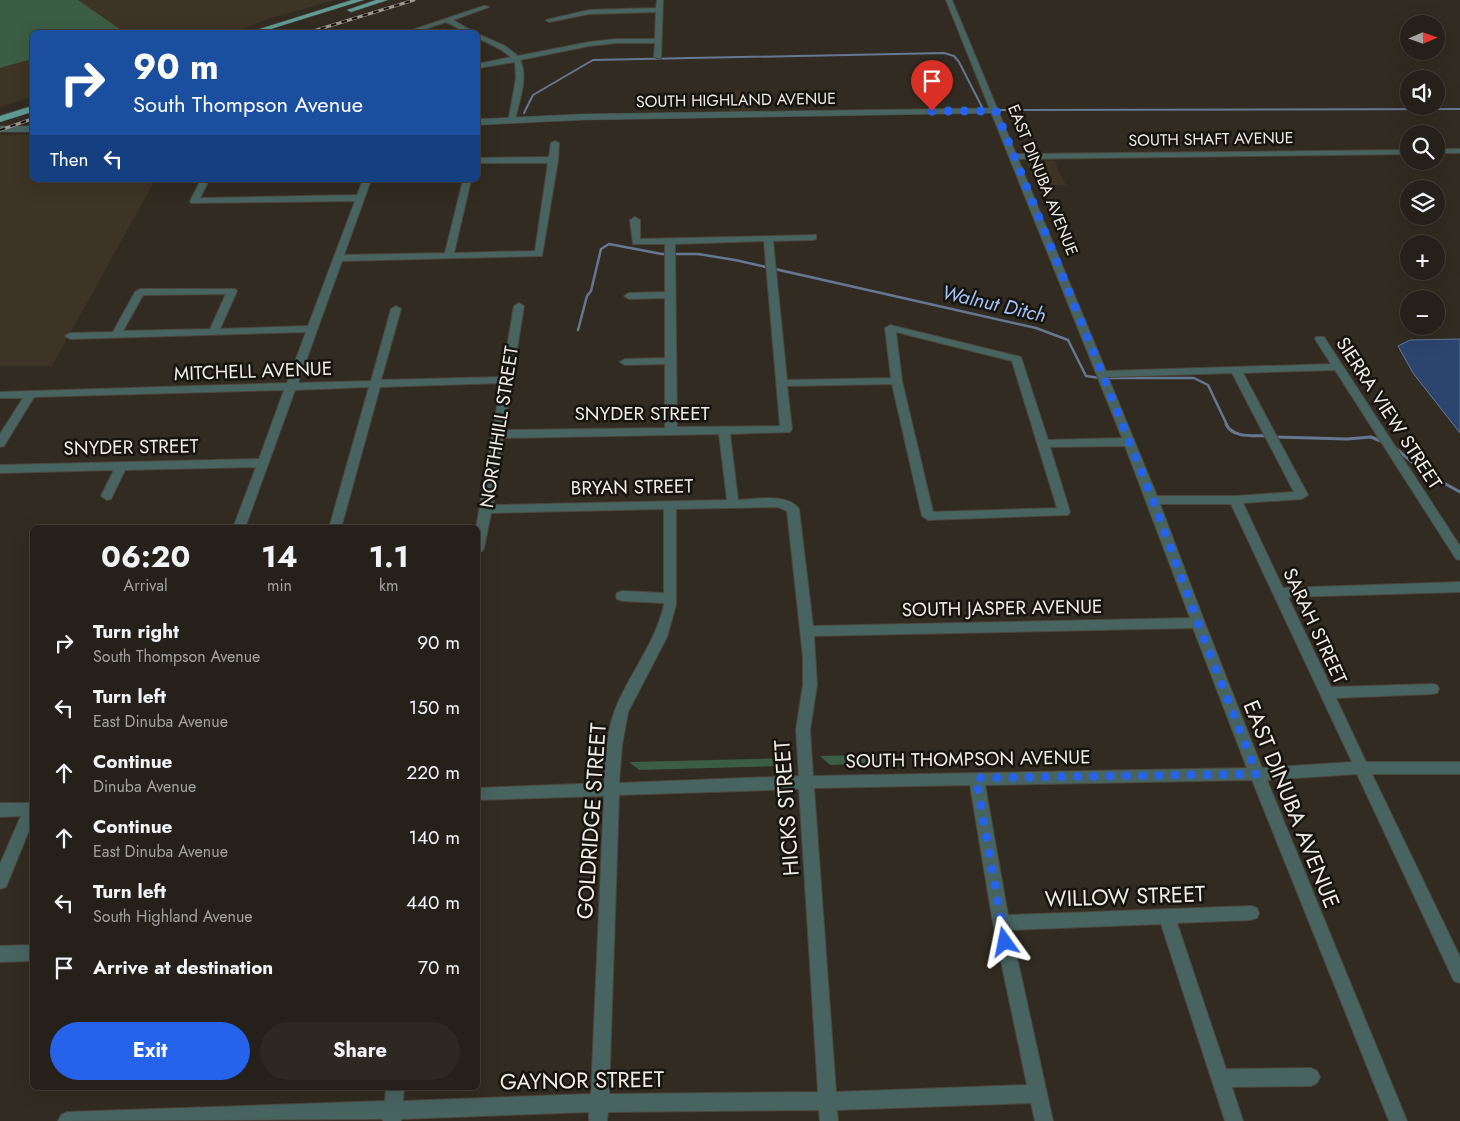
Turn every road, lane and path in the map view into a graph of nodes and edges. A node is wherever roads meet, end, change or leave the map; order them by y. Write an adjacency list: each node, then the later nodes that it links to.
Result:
1 (360, 0): 9 (main road)
2 (384, 0): 10 (main road)
3 (660, 0): 6 (street)
4 (949, 0): 21 (street, EAST DINUBA AVENUE)
5 (486, 8): 7 (street)
6 (660, 10): 8 (street); 14 (street)
7 (447, 20): 11 (street); 12 (street)
8 (549, 20)
9 (261, 30)
10 (286, 30)
11 (416, 30)
12 (467, 30)
13 (480, 37): 16 (street)
14 (659, 41): 15 (street); 16 (street)
15 (658, 57)
16 (517, 58): 17 (street); 23 (street)
17 (480, 66)
18 (30, 101): 19 (main road)
19 (0, 110)
20 (30, 110): 22 (main road)
21 (996, 111): 23 (street, SOUTH HIGHLAND AVENUE); 31 (street, EAST DINUBA AVENUE)
22 (0, 119)
23 (510, 121): 24 (street, SOUTH HIGHLAND AVENUE)
24 (480, 122)
25 (0, 129): 26 (street)
26 (30, 129)
27 (555, 143): 33 (street)
28 (1445, 151): 29 (street)
29 (1460, 151)
30 (1400, 152): 31 (street, SOUTH SHAFT AVENUE)
31 (1014, 157): 57 (street, EAST DINUBA AVENUE)
32 (480, 160): 33 (street)
33 (554, 160): 42 (street)
34 (204, 182): 37 (street)
35 (366, 182): 37 (street)
36 (467, 182): 42 (street)
37 (361, 198): 43 (street)
38 (635, 220): 41 (street)
39 (812, 237): 40 (street)
40 (768, 238): 41 (street); 60 (street)
41 (670, 241): 44 (street)
42 (449, 255): 43 (street)
43 (339, 258): 48 (street)
44 (670, 295): 45 (street); 53 (street)
45 (629, 296)
46 (519, 306): 58 (street, NORTHHILL STREET)
47 (396, 309): 61 (street)
48 (312, 329): 49 (street); 62 (street)
49 (213, 333): 50 (street); 50 (street)
50 (116, 335): 51 (street)
51 (70, 336)
52 (1320, 339): 55 (street, SIERRA VIEW STREET)
53 (670, 361): 54 (street); 65 (street)
54 (625, 362)
55 (1338, 368): 56 (street); 84 (street, SIERRA VIEW STREET)
56 (1236, 370): 57 (street); 76 (street)
57 (1102, 374): 68 (street, EAST DINUBA AVENUE)
58 (507, 380): 61 (street, MITCHELL AVENUE); 67 (street, NORTHHILL STREET)
59 (897, 381): 60 (street); 70 (street); 70 (street)
60 (781, 383): 66 (street, SNYDER STREET)
61 (375, 384): 62 (street, MITCHELL AVENUE); 82 (street)
62 (290, 388): 64 (street, MITCHELL AVENUE); 71 (street)
63 (0, 395): 64 (street, MITCHELL AVENUE)
64 (30, 395): 69 (street)
65 (671, 430): 66 (street, SNYDER STREET); 67 (street, SNYDER STREET)
66 (724, 431): 78 (street)
67 (499, 434): 80 (street, NORTHHILL STREET)
68 (1129, 442): 70 (street); 75 (street, EAST DINUBA AVENUE)
69 (0, 443)
70 (1042, 444)
71 (264, 463): 72 (street, SNYDER STREET); 81 (street)
72 (122, 465): 73 (street, SNYDER STREET); 74 (street)
73 (0, 469)
74 (107, 496)
75 (1153, 500): 76 (street); 89 (street, EAST DINUBA AVENUE)
76 (1235, 500): 86 (street, SARAH STREET)
77 (778, 503): 78 (street, BRYAN STREET); 90 (street, HICKS STREET)
78 (733, 504): 79 (street, BRYAN STREET)
79 (670, 505): 80 (street, BRYAN STREET); 88 (street, GOLDRIDGE STREET)
80 (486, 509): 83 (street, NORTHHILL STREET)
81 (240, 525)
82 (336, 525)
83 (480, 538)
84 (1460, 556)
85 (1460, 586): 86 (street)
86 (1279, 593): 92 (street, SARAH STREET)
87 (622, 596): 88 (street)
88 (670, 598): 98 (street, GOLDRIDGE STREET)
89 (1198, 623): 90 (street, SOUTH JASPER AVENUE); 95 (street, EAST DINUBA AVENUE)
90 (808, 631): 97 (street, HICKS STREET)
91 (1432, 690): 92 (street)
92 (1326, 692): 93 (street, SARAH STREET)
93 (1361, 768): 94 (street, SOUTH THOMPSON AVENUE); 95 (street, SOUTH THOMPSON AVENUE); 109 (street, SARAH STREET)
94 (1460, 768)
95 (1257, 774): 96 (street, SOUTH THOMPSON AVENUE); 122 (street, EAST DINUBA AVENUE)
96 (976, 778): 97 (street, SOUTH THOMPSON AVENUE); 106 (street)
97 (807, 782): 98 (street, SOUTH THOMPSON AVENUE); 114 (street, HICKS STREET)
98 (612, 788): 99 (street, SOUTH THOMPSON AVENUE); 115 (street, GOLDRIDGE STREET)
99 (480, 794)
100 (30, 809): 101 (street)
101 (0, 810)
102 (30, 814): 103 (street)
103 (0, 882)
104 (1251, 913): 105 (street, WILLOW STREET)
105 (1167, 916): 106 (street, WILLOW STREET); 111 (street)
106 (1001, 923): 113 (street)
107 (30, 953): 108 (street)
108 (0, 954)
109 (1460, 975)
110 (1311, 1077): 111 (street)
111 (1220, 1078): 121 (street)
112 (396, 1090): 116 (street)
113 (1038, 1094): 114 (street, GAYNOR STREET); 120 (street)
114 (828, 1101): 115 (street, GAYNOR STREET); 119 (street, HICKS STREET)
115 (600, 1103): 116 (street, GAYNOR STREET); 118 (street, GOLDRIDGE STREET)
116 (393, 1115): 117 (street, GAYNOR STREET)
117 (67, 1121)
118 (598, 1121)
119 (829, 1121)
120 (1044, 1121)
121 (1234, 1121)
122 (1398, 1121)

